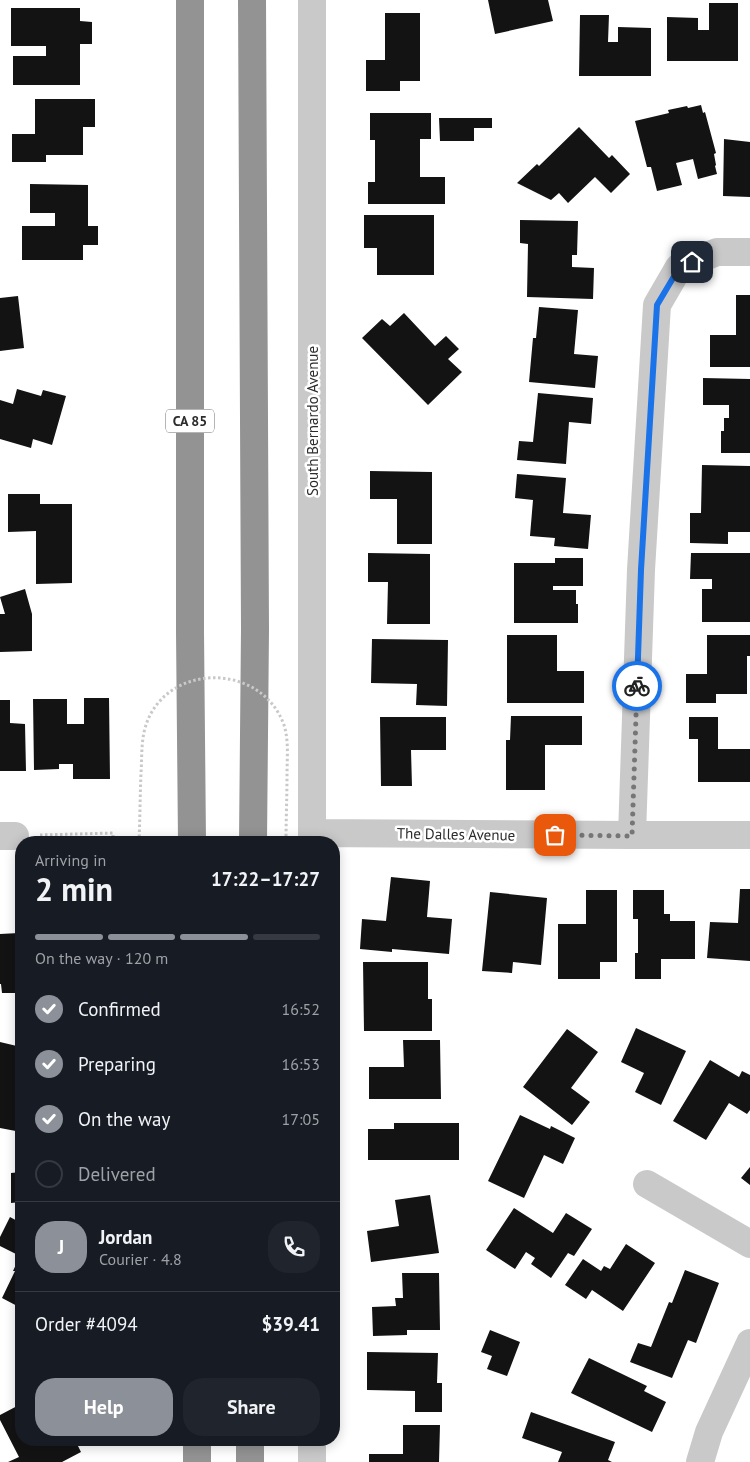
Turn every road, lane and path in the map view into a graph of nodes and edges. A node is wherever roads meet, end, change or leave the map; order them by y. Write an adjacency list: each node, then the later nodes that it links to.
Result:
1 (190, 0): 9 (highway, CA 85)
2 (252, 0): 10 (highway)
3 (312, 0): 12 (street, South Bernardo Avenue)
4 (750, 252): 13 (street)
5 (750, 835): 13 (street, The Dalles Avenue)
6 (7, 836): 7 (path)
7 (113, 836)
8 (139, 836): 11 (path, bridge)
9 (192, 836)
10 (254, 836)
11 (286, 836)
12 (312, 836)
13 (632, 836): 14 (street, The Dalles Avenue)
14 (340, 838)
15 (647, 1184): 16 (street)
16 (750, 1244)
17 (750, 1343): 24 (street)
18 (197, 1446): 21 (highway)
19 (250, 1446): 22 (highway)
20 (312, 1446): 23 (street)
21 (197, 1462)
22 (250, 1462)
23 (312, 1462)
24 (700, 1462)

